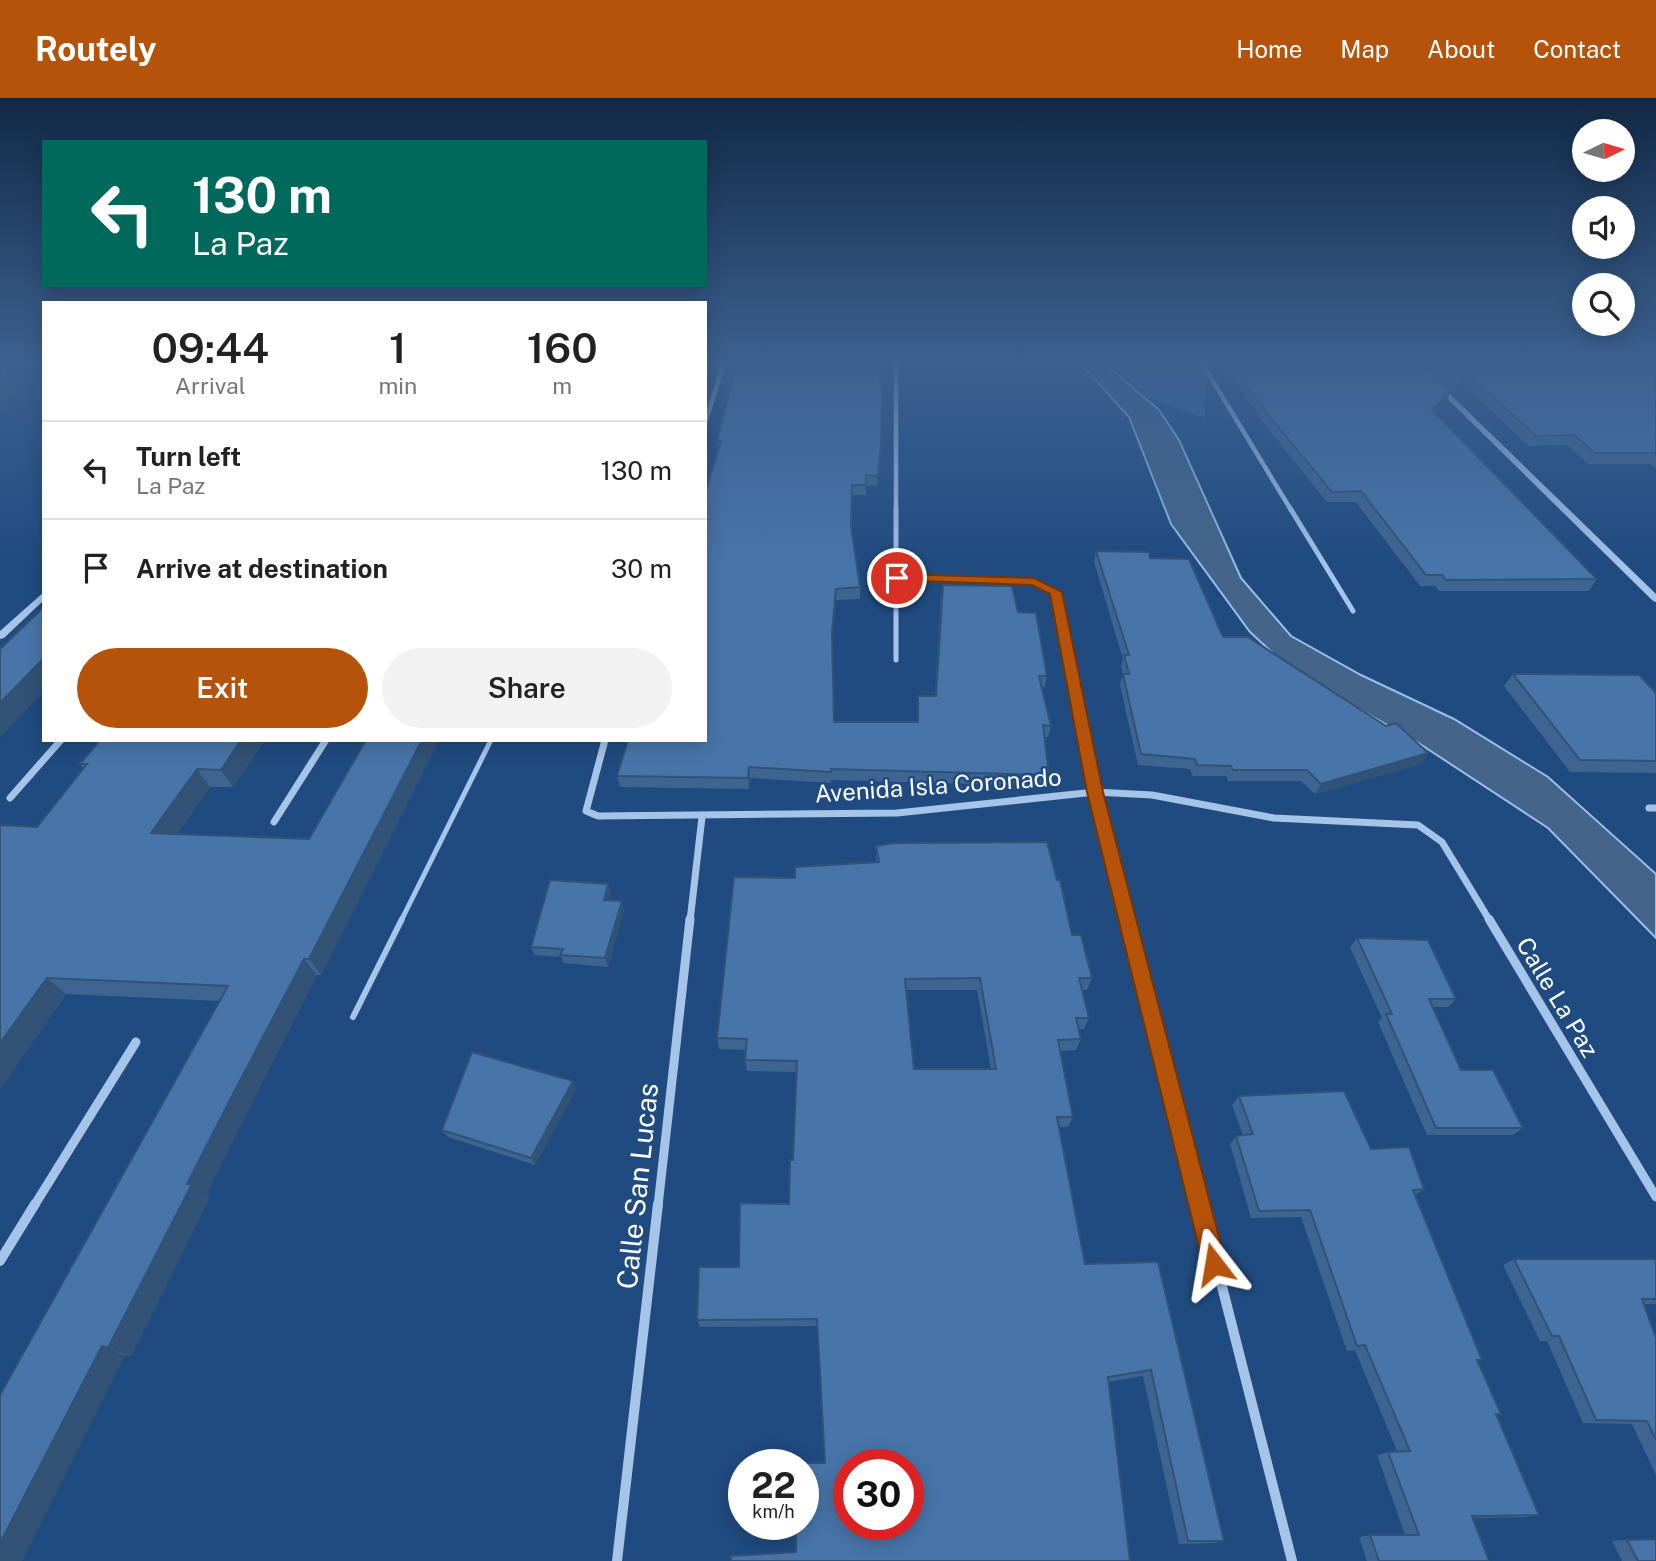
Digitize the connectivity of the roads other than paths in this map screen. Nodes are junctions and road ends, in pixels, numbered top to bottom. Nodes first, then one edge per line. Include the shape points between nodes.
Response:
1 (896, 431) edge
2 (1244, 431) edge
3 (1484, 431) edge
4 (897, 578) junction
5 (42, 597) edge
6 (1656, 598) edge
7 (1353, 611) dead end
8 (0, 636) edge
9 (896, 660) dead end
10 (59, 742) edge
11 (325, 742) edge
12 (490, 742) edge
13 (604, 742) edge
14 (1095, 792) junction
15 (10, 798) dead end
16 (702, 817) junction
17 (274, 822) dead end
18 (1418, 825) joint
19 (353, 1017) dead end
20 (136, 1042) dead end
21 (1656, 1197) edge
22 (0, 1261) edge
23 (617, 1561) edge
24 (1292, 1561) edge

1 - 4 street
2 - 7 street
3 - 6 street
4 - 9 street
4 - 14 street via 1034,582 1056,592
5 - 8 street
10 - 15 street
11 - 17 street
12 - 19 lane
13 - 16 street, Avenida Isla Coronado via 586,811 598,816
14 - 16 street, Avenida Isla Coronado via 897,813
14 - 18 street, Avenida Isla Coronado via 1152,795 1274,818
14 - 24 street
16 - 23 street, Calle San Lucas
18 - 21 street, Calle La Paz via 1442,842 1454,860
20 - 22 street

